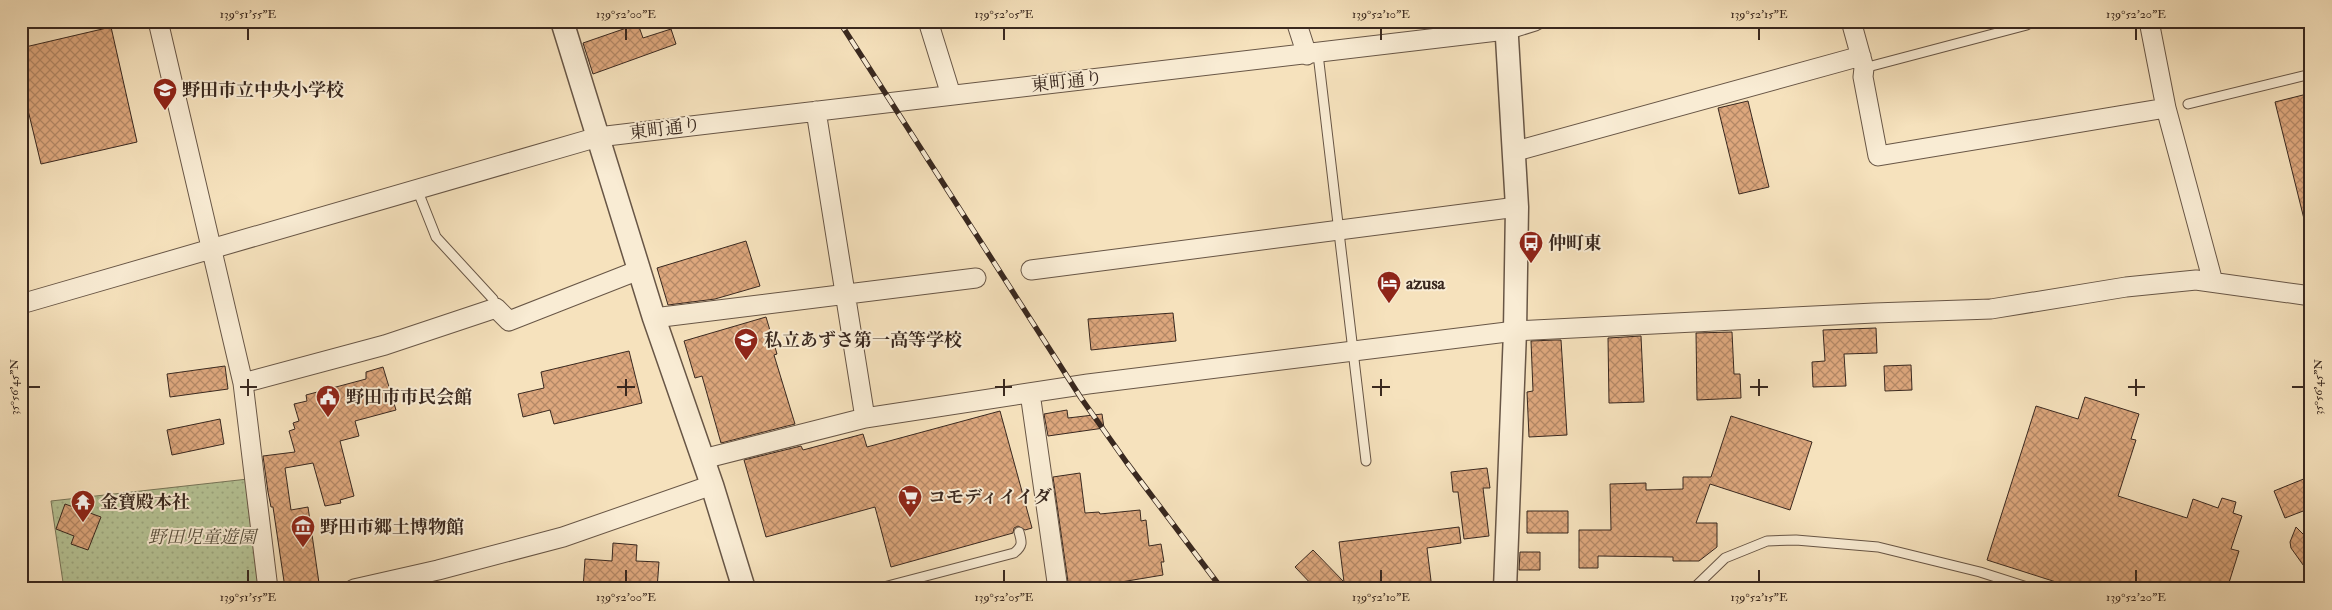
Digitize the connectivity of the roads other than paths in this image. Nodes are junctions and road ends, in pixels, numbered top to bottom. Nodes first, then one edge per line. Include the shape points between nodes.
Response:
1 (158, 21) edge
2 (562, 21) edge
3 (928, 21) edge
4 (1296, 21) edge
5 (1535, 21) edge
6 (1851, 21) edge
7 (2149, 21) edge
8 (2027, 25) dead end
9 (1506, 26) edge
10 (1312, 54) junction
11 (1863, 62) junction
12 (2311, 74) edge
13 (951, 95) junction
14 (2188, 104) dead end
15 (2166, 108) junction
16 (816, 111) junction
17 (598, 137) junction
18 (1514, 152) junction
19 (418, 189) junction
20 (1517, 207) junction
21 (1340, 229) junction
22 (210, 250) junction
23 (639, 270) junction
24 (1031, 270) dead end
25 (976, 278) dead end
26 (2213, 282) junction
27 (846, 294) junction
28 (2311, 296) edge
29 (21, 304) edge
30 (496, 308) junction
31 (654, 318) junction
32 (1515, 331) junction
33 (1353, 351) junction
34 (243, 383) junction
35 (1030, 393) junction
36 (865, 418) junction
37 (703, 459) junction
38 (1366, 461) dead end
39 (712, 484) junction
40 (1019, 532) dead end
41 (268, 589) edge
42 (354, 589) edge
43 (744, 589) edge
44 (876, 589) edge
45 (1058, 589) edge
46 (1505, 589) edge
47 (1693, 589) edge
48 (2034, 589) edge

1 - 22 street
2 - 17 street
3 - 13 street
4 - 10 street
5 - 9 street, 東町通り
6 - 11 street
7 - 15 street
8 - 11 lane
9 - 10 street, 東町通り
9 - 18 street
10 - 13 street, 東町通り
10 - 21 lane
11 - 15 street via 1878,156
11 - 18 street
12 - 14 lane
13 - 16 street, 東町通り
15 - 26 street
16 - 17 street, 東町通り
16 - 27 street
17 - 19 street, 東町通り
17 - 23 street
18 - 20 street
19 - 22 street, 東町通り
19 - 30 lane via 436,237 492,299
20 - 21 street
20 - 32 street
21 - 24 street
21 - 33 lane
22 - 29 street, 東町通り
22 - 34 street
23 - 30 street via 509,321
23 - 31 street
25 - 27 street
26 - 28 street
26 - 32 street via 2196,280 2126,287 1991,309
27 - 31 street
27 - 36 street
30 - 34 street via 385,345
31 - 37 street
32 - 33 street
32 - 46 street
33 - 35 street
33 - 38 lane
34 - 41 street
35 - 36 street
35 - 45 street
36 - 37 street
37 - 39 street
39 - 42 street via 564,537
39 - 43 street
40 - 44 lane via 1022,542 1014,553
47 - 48 lane via 1725,558 1767,541 1796,540 1878,547

